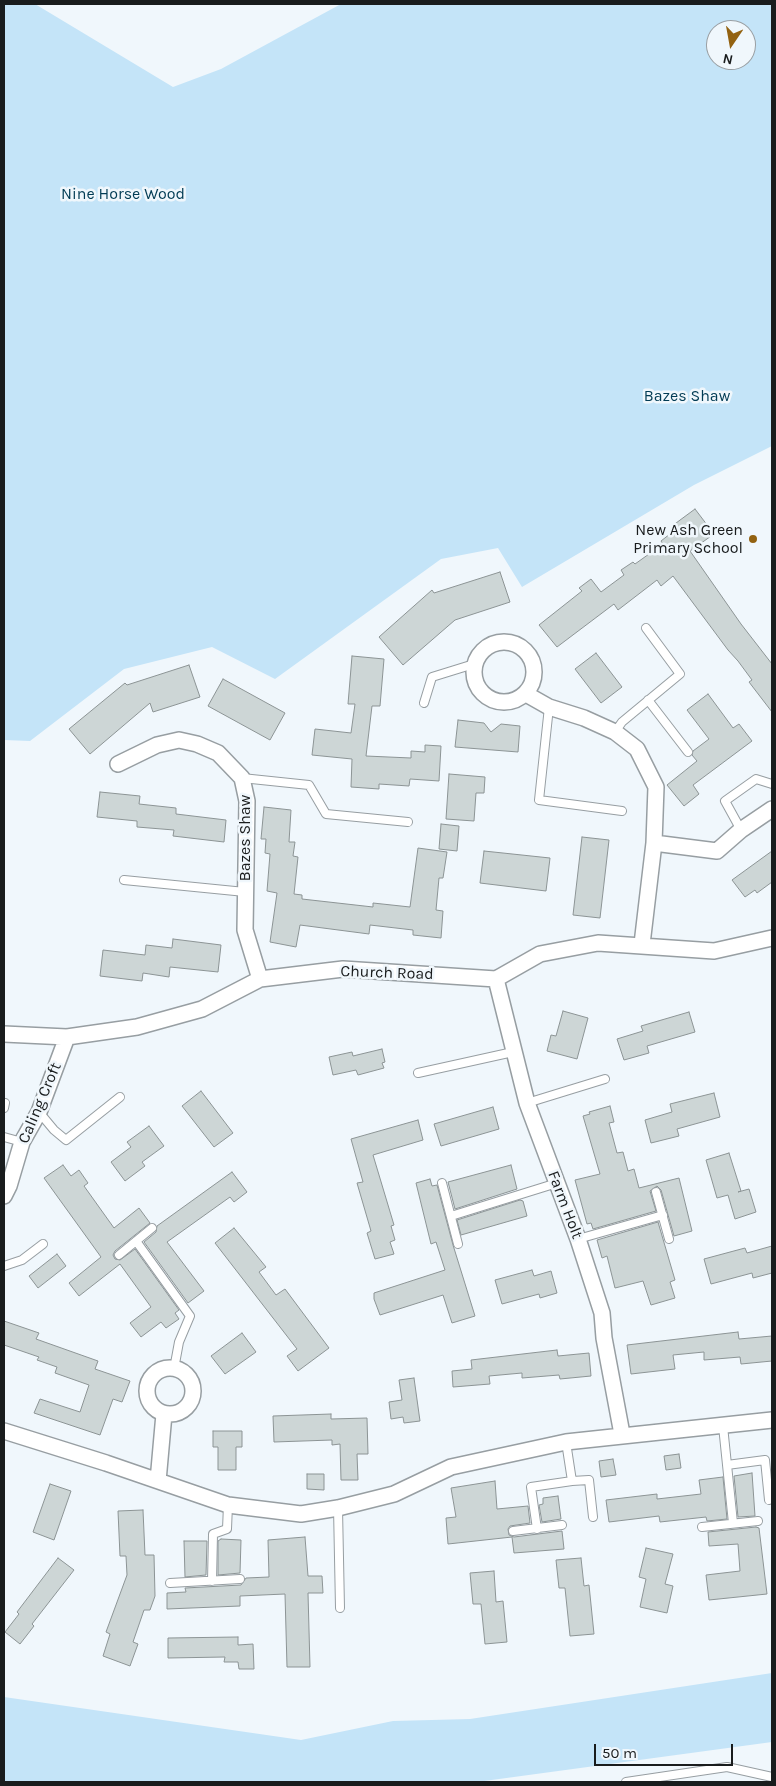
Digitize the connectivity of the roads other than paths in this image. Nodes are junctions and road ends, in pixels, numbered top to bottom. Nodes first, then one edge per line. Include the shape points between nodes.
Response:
1 (646, 628) dead end
2 (474, 664) junction
3 (526, 694) junction
4 (648, 700) junction
5 (424, 703) dead end
6 (549, 707) junction
7 (614, 732) junction
8 (688, 752) dead end
9 (118, 764) dead end
10 (242, 778) junction
11 (772, 784) edge
12 (772, 809) edge
13 (622, 812) dead end
14 (408, 822) dead end
15 (741, 830) junction
16 (654, 843) junction
17 (124, 880) dead end
18 (245, 892) junction
19 (772, 938) edge
20 (642, 944) junction
21 (260, 979) junction
22 (496, 979) junction
23 (4, 1034) edge
24 (67, 1037) junction
25 (513, 1052) junction
26 (418, 1073) dead end
27 (605, 1079) dead end
28 (120, 1097) dead end
29 (527, 1103) junction
30 (39, 1112) junction
31 (4, 1136) edge
32 (22, 1142) junction
33 (442, 1183) dead end
34 (557, 1183) junction
35 (656, 1192) dead end
36 (4, 1196) edge
37 (662, 1215) junction
38 (451, 1216) junction
39 (152, 1228) dead end
40 (578, 1239) junction
41 (669, 1240) dead end
42 (136, 1241) junction
43 (43, 1244) dead end
44 (458, 1244) dead end
45 (119, 1255) dead end
46 (4, 1266) edge
47 (174, 1369) junction
48 (164, 1414) junction
49 (772, 1420) edge
50 (723, 1426) junction
51 (4, 1430) edge
52 (622, 1434) junction
53 (566, 1442) junction
54 (727, 1466) junction
55 (158, 1481) junction
56 (572, 1481) junction
57 (769, 1500) dead end
58 (228, 1505) junction
59 (338, 1508) junction
60 (593, 1517) dead end
61 (758, 1521) dead end
62 (733, 1523) junction
63 (562, 1525) dead end
64 (702, 1526) dead end
65 (537, 1529) junction
66 (513, 1531) dead end
67 (240, 1579) dead end
68 (212, 1581) junction
69 (170, 1582) dead end
70 (340, 1608) dead end
71 (772, 1776) edge
72 (626, 1782) edge

1 - 4 lane via 680,674
2 - 3 street via 474,677 484,696 505,703
2 - 3 street via 479,654 494,643 504,641 523,648 532,661 535,675
2 - 5 lane via 432,677
3 - 6 street
4 - 7 lane
4 - 8 lane
6 - 7 street
6 - 13 lane via 538,800
7 - 16 street via 637,749 656,787
9 - 10 street, Bazes Shaw via 157,745 180,740 218,752
10 - 14 lane via 309,785 326,814
10 - 18 street, Bazes Shaw via 247,801
11 - 15 lane via 756,778 725,801
12 - 15 street
15 - 16 street via 717,850
16 - 20 street
17 - 18 lane
18 - 21 street, Bazes Shaw via 245,930
19 - 20 street via 714,951
20 - 22 street via 598,943 540,954
21 - 22 street, Church Road via 343,969
21 - 24 street, Church Road via 202,1009 137,1027
22 - 25 street, Farm Holt
23 - 24 street, Church Road
24 - 30 street, Caling Croft
25 - 26 lane
25 - 29 street, Farm Holt
27 - 29 lane
28 - 30 lane via 66,1140
29 - 34 street, Farm Holt
30 - 32 street, Caling Croft
31 - 32 lane
32 - 36 street, Caling Croft
33 - 38 lane
34 - 38 lane
34 - 40 street, Farm Holt
35 - 37 lane
37 - 40 lane
37 - 41 lane
38 - 44 lane
39 - 42 lane
40 - 52 street, Farm Holt via 602,1314
42 - 45 lane
42 - 47 lane via 190,1316 179,1342
43 - 46 lane via 22,1260
47 - 48 street via 157,1372 147,1388 151,1405
47 - 48 street via 188,1377 192,1397 184,1409
48 - 55 street
49 - 50 street
50 - 52 street
50 - 54 lane
51 - 55 street
52 - 53 street
53 - 56 lane
53 - 59 street via 451,1467 394,1494
54 - 57 lane via 765,1460
54 - 62 lane
55 - 58 street
56 - 60 lane via 589,1480
56 - 65 lane via 531,1486
58 - 59 street via 301,1514
58 - 68 lane via 227,1529 213,1534
59 - 70 lane
61 - 62 lane
62 - 64 lane
63 - 65 lane
65 - 66 lane
67 - 68 lane
68 - 69 lane
71 - 72 lane via 727,1766

